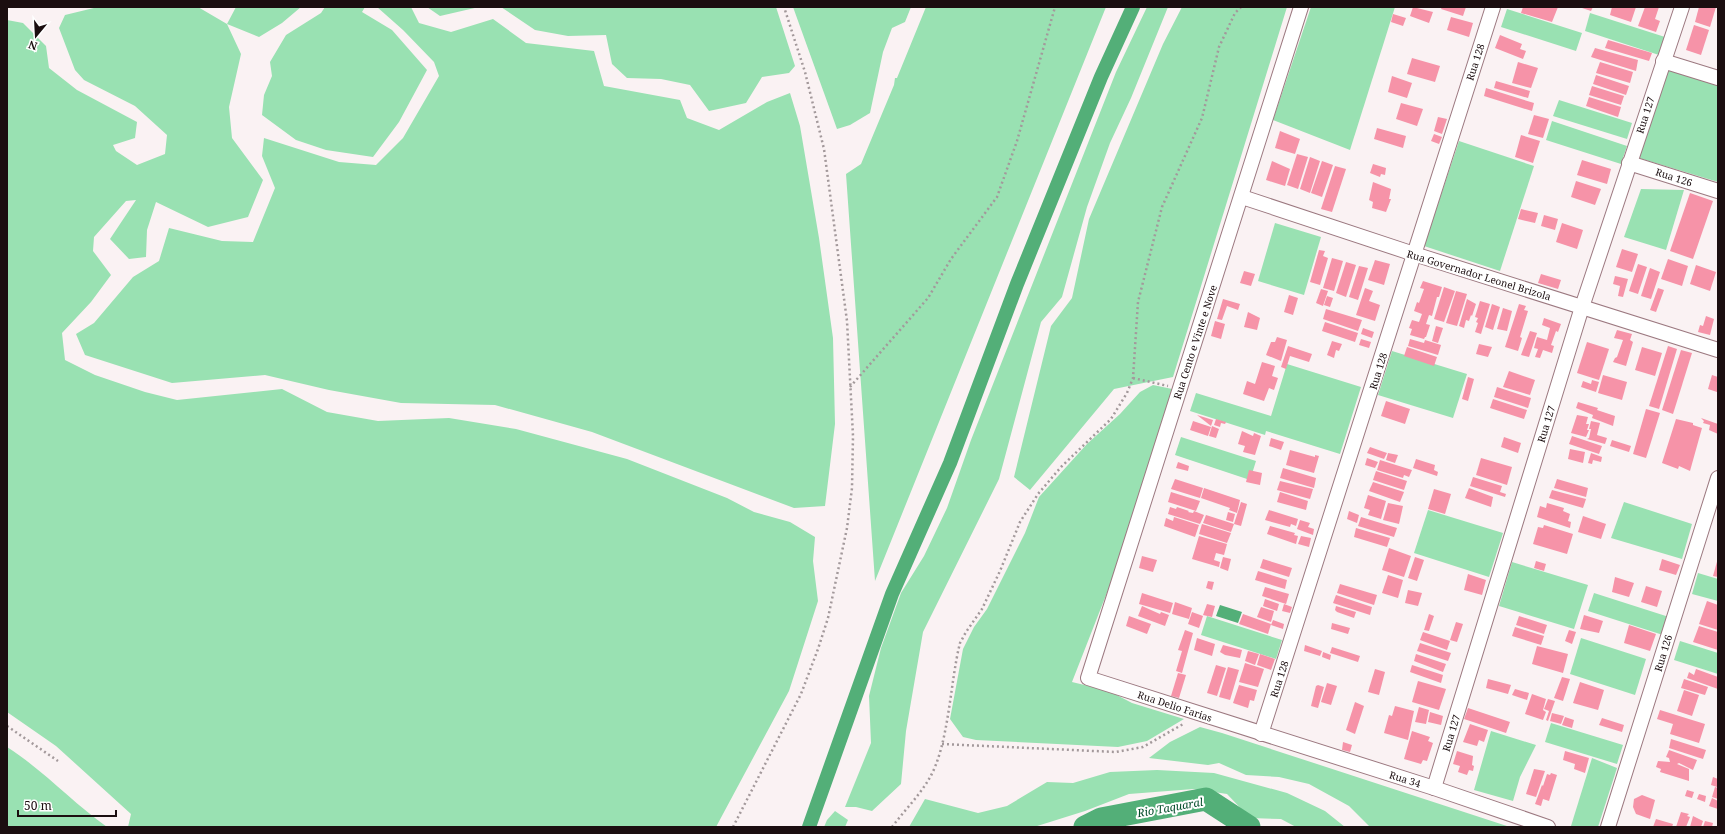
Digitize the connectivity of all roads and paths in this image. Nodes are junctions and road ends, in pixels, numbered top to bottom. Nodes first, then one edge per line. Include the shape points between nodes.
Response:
1 (784, 7) edge
2 (1055, 7) edge
3 (1241, 7) edge
4 (1301, 7) edge
5 (1492, 7) edge
6 (1682, 7) edge
7 (1663, 60) junction
8 (1718, 78) edge
9 (1629, 163) junction
10 (1718, 191) edge
11 (1242, 197) junction
12 (1414, 254) junction
13 (1582, 307) junction
14 (1718, 350) edge
15 (1133, 378) junction
16 (850, 387) junction
17 (1180, 389) junction
18 (1718, 478) edge
19 (1088, 678) joint
20 (1188, 721) dead end
21 (7, 726) edge
22 (1261, 734) junction
23 (942, 744) junction
24 (58, 761) dead end
25 (1434, 788) junction
26 (733, 827) edge
27 (892, 827) edge
28 (1548, 827) edge
29 (1608, 827) edge

1 - 16 path via 805,72 824,149 847,321
2 - 16 path via 1017,141 997,197 951,259 928,298
3 - 15 path via 1235,13 1219,47 1202,118 1162,207 1138,302
4 - 11 street, Rua Cento e Vinte e Nove
5 - 12 street, Rua 128
6 - 7 street, Rua 127
7 - 8 street
7 - 9 street, Rua 127
9 - 10 street, Rua 126
9 - 13 street, Rua 127
11 - 12 street, Rua Governador Leonel Brizola
11 - 17 street, Rua Cento e Vinte e Nove
12 - 13 street, Rua Governador Leonel Brizola
12 - 22 street, Rua 128
13 - 14 street, Rua Governador Leonel Brizola
13 - 25 street, Rua 127
15 - 17 path
15 - 23 path via 1121,406 1111,419 1061,467 1038,494 1020,522 982,609 960,643
16 - 26 path via 853,436 852,488 847,528 828,618 801,694
17 - 19 street, Rua Cento e Vinte e Nove
18 - 29 street, Rua 126
19 - 22 street, Rua Delio Farias
20 - 23 path via 1143,747 1116,752
21 - 24 path
22 - 25 street, Rua 34
23 - 27 path via 929,780
25 - 28 street, Rua 34

